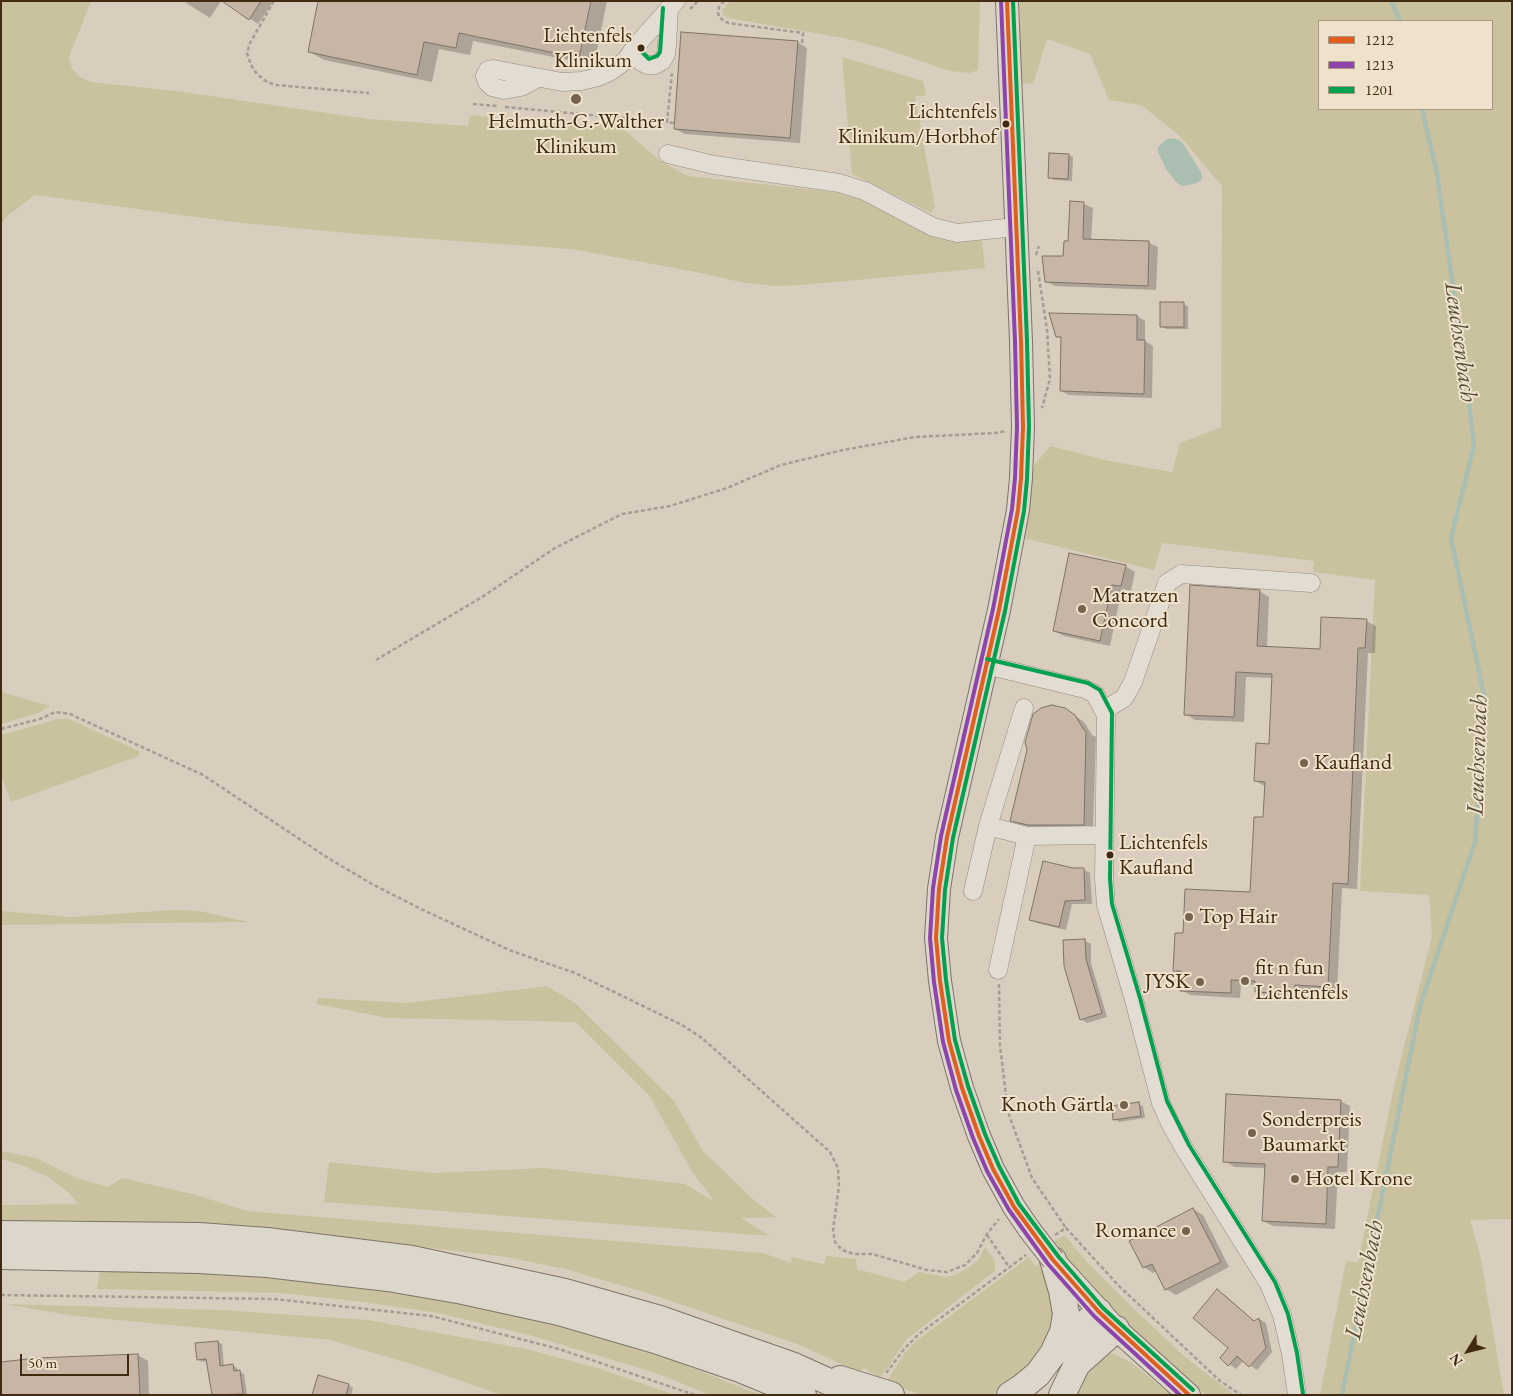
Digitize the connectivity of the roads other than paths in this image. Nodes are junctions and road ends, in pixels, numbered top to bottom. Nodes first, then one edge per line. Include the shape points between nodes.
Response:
1 (1007, 1) edge
2 (672, 5) edge
3 (635, 47) junction
4 (493, 69) dead end
5 (668, 154) dead end
6 (1016, 227) junction
7 (1311, 583) dead end
8 (986, 665) junction
9 (1024, 708) dead end
10 (1104, 710) junction
11 (988, 826) junction
12 (1105, 835) junction
13 (1027, 836) junction
14 (973, 890) dead end
15 (998, 970) road end
16 (1, 1234) edge
17 (1045, 1250) junction
18 (1, 1256) edge
19 (1108, 1321) junction
20 (1052, 1355) junction
21 (794, 1366) junction
22 (889, 1385) edge
23 (803, 1395) edge
24 (858, 1395) edge
25 (1010, 1395) edge
26 (1062, 1395) edge
27 (1189, 1395) edge
28 (1297, 1395) edge

1 - 6 main road
2 - 3 street
2 - 3 street via 666,54 662,61 647,65 634,53
3 - 4 street via 626,60 611,71 581,81 562,82
5 - 6 street via 714,165 839,183 865,191 933,227 957,233
6 - 8 main road via 1022,358 1021,478 1010,553
7 - 10 street via 1182,574 1167,583 1133,682 1124,698
8 - 10 street via 1085,689 1095,694
8 - 17 main road, bridge via 947,837 936,938 949,1041 978,1136 1014,1207
9 - 11 street
10 - 12 street
11 - 13 street
11 - 14 street
12 - 13 street
12 - 28 street via 1106,905 1160,1103 1184,1148 1269,1284 1282,1315
13 - 15 street
16 - 21 highway via 199,1236 412,1259 565,1292 651,1316
17 - 19 main road
17 - 20 highway via 1062,1291 1066,1314 1063,1332
18 - 23 highway via 198,1260 267,1264 388,1278 559,1312 655,1340
19 - 20 highway via 1077,1330
19 - 26 highway via 1077,1364
19 - 27 main road
20 - 25 highway via 1038,1374
21 - 22 highway via 876,1389
21 - 24 highway

